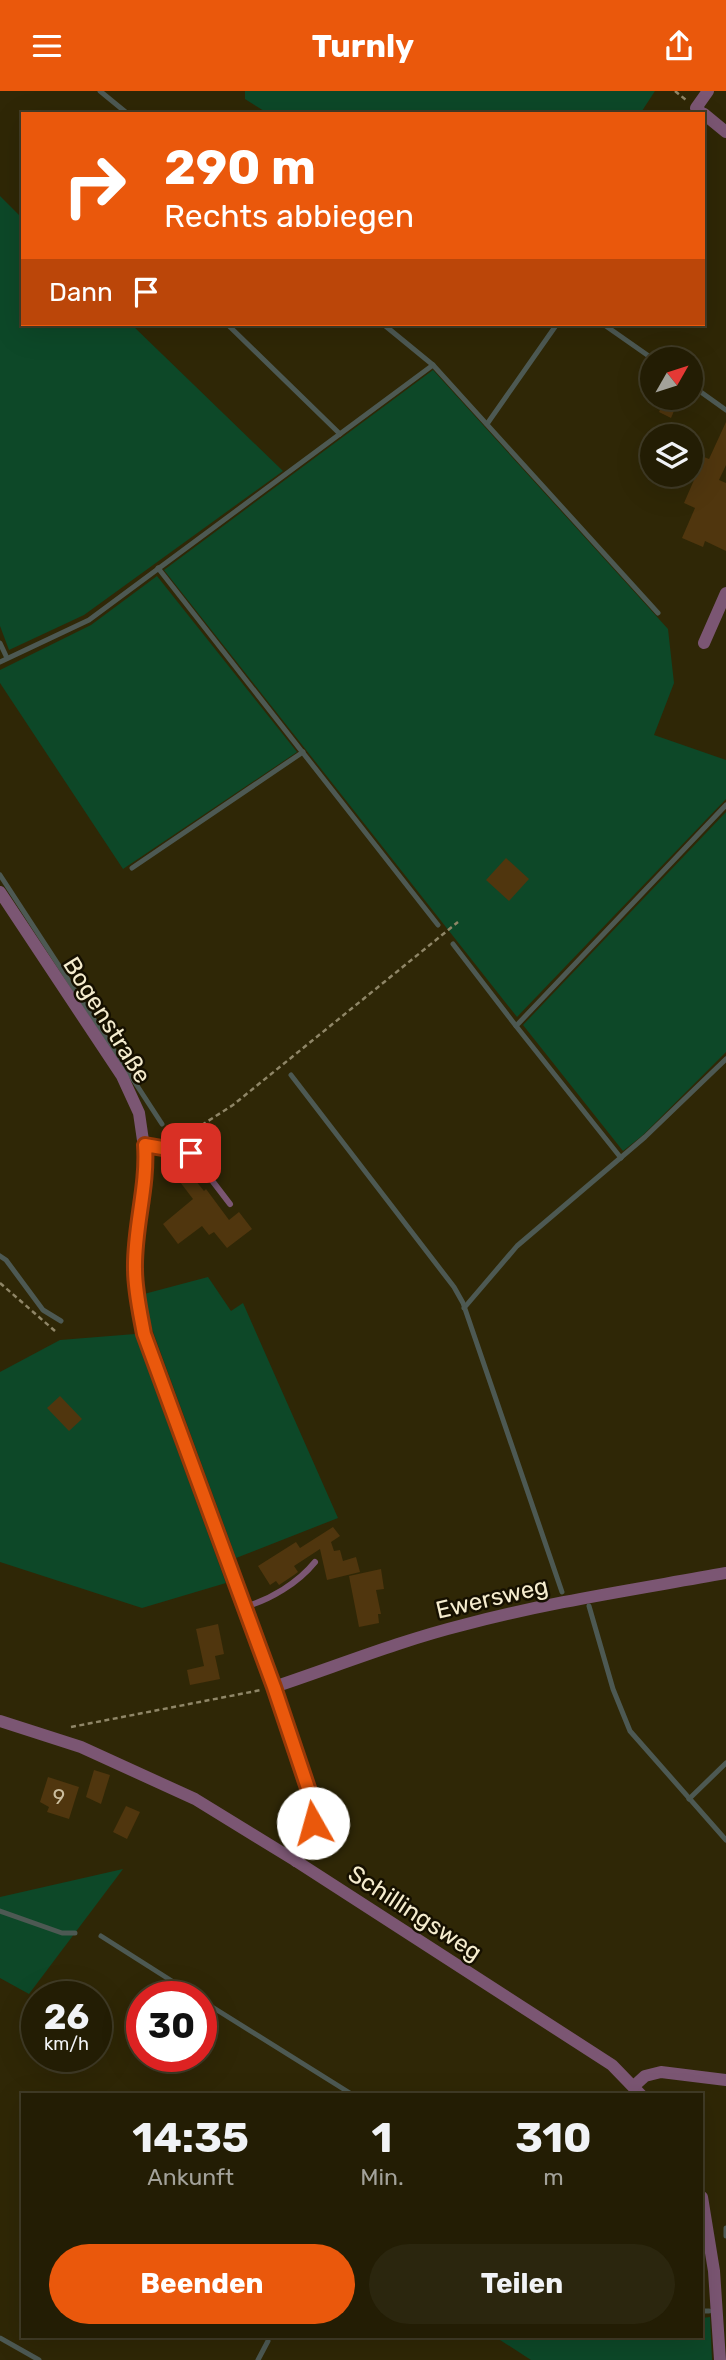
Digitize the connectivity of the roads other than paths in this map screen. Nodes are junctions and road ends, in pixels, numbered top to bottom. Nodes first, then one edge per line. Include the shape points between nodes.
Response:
1 (708, 91) edge
2 (701, 112) edge
3 (705, 116) edge
4 (726, 132) edge
5 (726, 593) edge
6 (704, 643) dead end
7 (0, 892) edge
8 (145, 1145) junction
9 (230, 1204) dead end
10 (315, 1562) dead end
11 (726, 1573) edge
12 (243, 1607) junction
13 (274, 1687) junction
14 (0, 1721) edge
15 (296, 1861) junction
16 (726, 2080) edge
17 (637, 2091) edge
18 (703, 2203) edge
19 (720, 2360) edge

1 - 2 street via 696,108
3 - 4 street
5 - 6 street
7 - 8 street, Bogenstraße via 122,1076 139,1113
8 - 9 lane via 191,1153
8 - 12 street, Bogenstraße via 135,1267 144,1334
10 - 12 lane via 305,1574 262,1602
11 - 13 street, Ewersweg via 465,1624
12 - 13 street, Bogenstraße
13 - 15 street, Bogenstraße via 315,1809 310,1838
14 - 15 street, Schillingsweg via 81,1747 195,1799
15 - 17 street, Schillingsweg via 612,2066
16 - 17 street via 661,2072 645,2076
18 - 19 street via 714,2271

